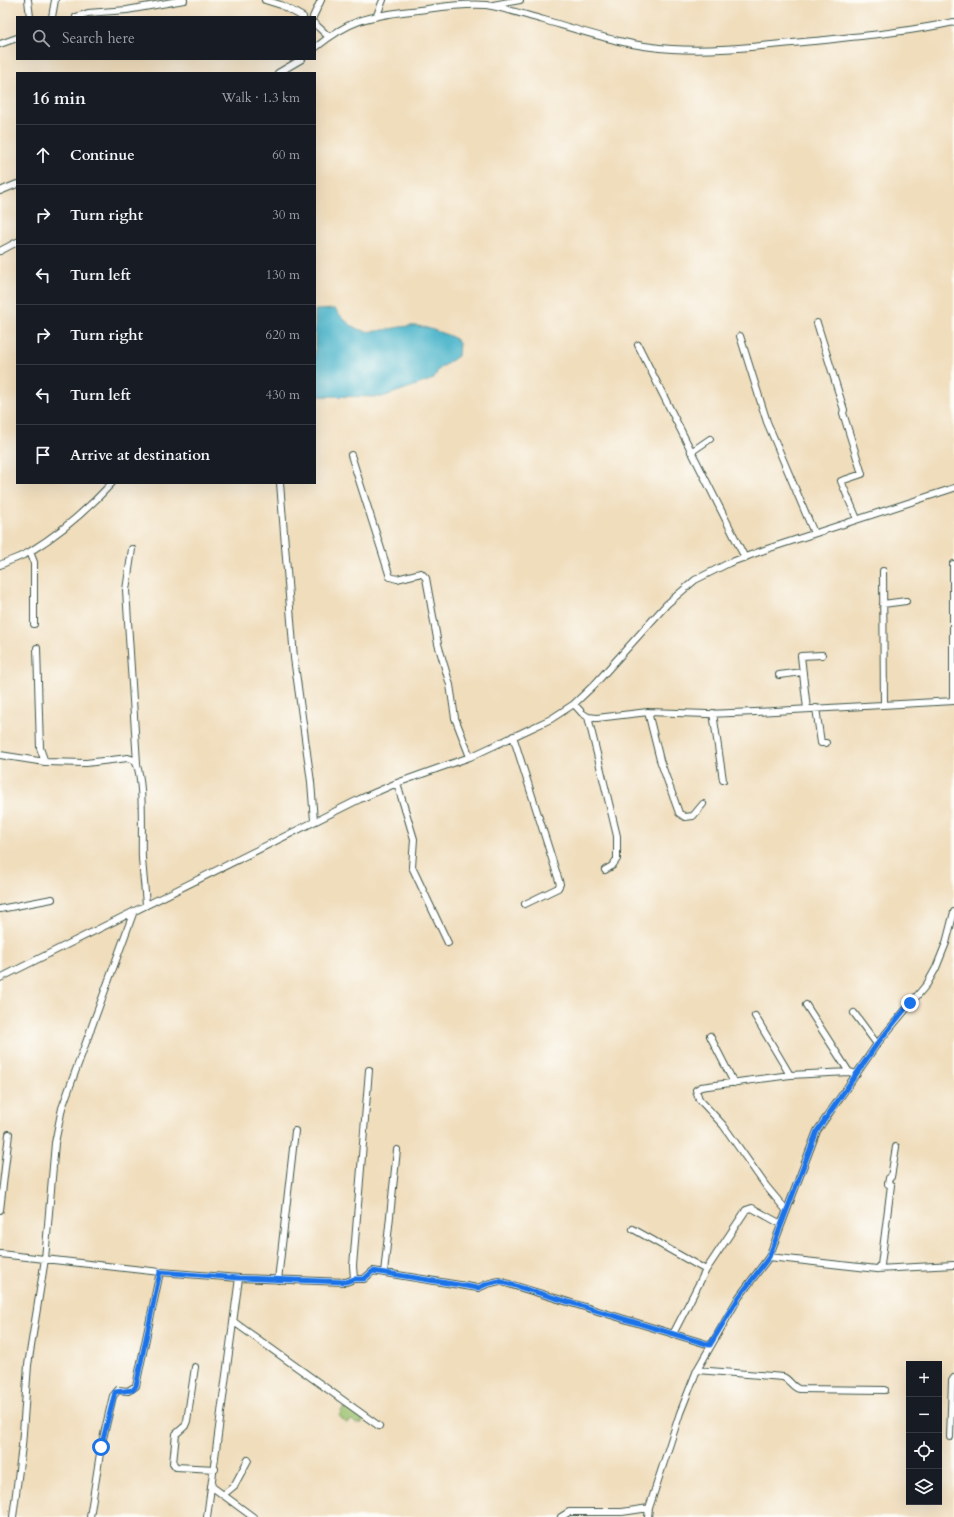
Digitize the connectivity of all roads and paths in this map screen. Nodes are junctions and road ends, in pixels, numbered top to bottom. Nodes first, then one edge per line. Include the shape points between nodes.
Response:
1 (28, 0) edge
2 (55, 0) edge
3 (184, 0) edge
4 (264, 0) edge
5 (321, 0) edge
6 (382, 0) edge
7 (520, 0) edge
8 (165, 1) edge
9 (487, 6) junction
10 (377, 15) junction
11 (30, 16) edge
12 (52, 16) edge
13 (79, 16) edge
14 (301, 16) edge
15 (314, 16) edge
16 (954, 22) edge
17 (316, 25) edge
18 (329, 37) junction
19 (16, 38) edge
20 (0, 44) edge
21 (316, 47) edge
22 (300, 60) edge
23 (280, 72) edge
24 (16, 184) edge
25 (0, 191) edge
26 (16, 243) edge
27 (0, 251) edge
28 (817, 323) dead end
29 (740, 336) dead end
30 (638, 345) dead end
31 (710, 439) dead end
32 (691, 452) junction
33 (351, 455) dead end
34 (111, 484) edge
35 (280, 484) edge
36 (954, 488) edge
37 (857, 519) junction
38 (814, 533) junction
39 (132, 549) dead end
40 (30, 552) junction
41 (745, 558) junction
42 (953, 564) dead end
43 (0, 565) edge
44 (883, 571) dead end
45 (906, 601) dead end
46 (883, 604) junction
47 (34, 624) dead end
48 (38, 648) dead end
49 (822, 655) dead end
50 (803, 672) junction
51 (779, 675) dead end
52 (953, 701) edge
53 (574, 704) junction
54 (884, 705) junction
55 (816, 708) junction
56 (807, 709) junction
57 (648, 712) junction
58 (713, 714) junction
59 (588, 717) junction
60 (513, 736) junction
61 (826, 743) dead end
62 (0, 755) edge
63 (470, 757) junction
64 (45, 762) junction
65 (136, 763) junction
66 (723, 780) dead end
67 (397, 783) junction
68 (703, 804) dead end
69 (314, 821) junction
70 (605, 870) dead end
71 (52, 899) dead end
72 (525, 904) dead end
73 (146, 905) junction
74 (0, 909) edge
75 (134, 911) junction
76 (954, 912) edge
77 (951, 936) edge
78 (448, 943) dead end
79 (0, 978) edge
80 (806, 1005) dead end
81 (854, 1013) dead end
82 (754, 1016) dead end
83 (710, 1036) dead end
84 (877, 1044) junction
85 (369, 1070) dead end
86 (849, 1072) junction
87 (857, 1074) junction
88 (790, 1075) junction
89 (734, 1083) junction
90 (295, 1131) dead end
91 (9, 1134) dead end
92 (896, 1148) dead end
93 (397, 1150) dead end
94 (0, 1210) edge
95 (786, 1210) junction
96 (781, 1224) junction
97 (633, 1229) dead end
98 (0, 1254) edge
99 (769, 1257) junction
100 (44, 1259) junction
101 (954, 1265) edge
102 (878, 1269) junction
103 (706, 1270) junction
104 (160, 1272) junction
105 (384, 1273) junction
106 (239, 1278) junction
107 (354, 1279) junction
108 (278, 1280) junction
109 (234, 1322) junction
110 (673, 1334) junction
111 (710, 1345) junction
112 (195, 1367) dead end
113 (696, 1370) junction
114 (954, 1378) edge
115 (885, 1390) dead end
116 (378, 1426) dead end
117 (950, 1437) dead end
118 (248, 1460) dead end
119 (215, 1469) junction
120 (211, 1486) junction
121 (223, 1494) junction
122 (649, 1508) junction
123 (13, 1517) edge
124 (90, 1517) edge
125 (207, 1517) edge
126 (253, 1517) edge
127 (561, 1517) edge
128 (648, 1517) edge

1 - 11 street
2 - 12 street
3 - 8 street
4 - 14 street via 281,5
5 - 15 street
6 - 10 street
7 - 9 street
8 - 13 street via 127,10
9 - 10 street via 456,6
9 - 16 street via 597,35 670,49 696,50 756,47 875,35
10 - 18 street via 343,27
17 - 18 street
18 - 21 street
19 - 20 street
22 - 23 street
24 - 25 street
26 - 27 street
28 - 37 street via 862,474 841,481
29 - 38 street via 767,422
30 - 32 street
31 - 32 street
32 - 41 street
33 - 63 street via 390,577 396,579 421,573 426,578 455,718
34 - 40 street via 79,514
35 - 69 street via 294,658
36 - 37 street
37 - 38 street
38 - 41 street
39 - 65 street via 126,590
40 - 43 street
40 - 47 street via 34,562
41 - 53 street via 695,580 683,590 667,604 596,684
42 - 52 street
44 - 46 street
45 - 46 street
46 - 54 street
48 - 64 street via 40,748
49 - 50 street via 801,656
50 - 51 street
50 - 56 street
52 - 54 street
53 - 59 street
53 - 60 street via 551,719
54 - 55 street
55 - 56 street
55 - 61 street via 821,743
56 - 58 street
57 - 58 street
57 - 59 street
57 - 68 street via 660,760 680,813 685,817 693,816
58 - 66 street
59 - 70 street via 617,836 617,859
60 - 63 street
60 - 72 street via 560,884 558,888
62 - 64 street
63 - 67 street
64 - 65 street via 86,764 128,758
65 - 73 street via 142,803 142,859
67 - 69 street
67 - 78 street via 414,839 412,867
69 - 73 street
71 - 74 street
73 - 75 street
75 - 79 street
75 - 100 street via 62,1108 54,1149
76 - 77 street
77 - 84 street via 927,984
80 - 86 street
81 - 84 street
82 - 88 street
83 - 89 street
84 - 87 street
85 - 107 street via 352,1266
86 - 87 street
86 - 88 street
87 - 95 street via 817,1131
88 - 89 street
89 - 95 street via 702,1087 696,1092 699,1100 723,1125
90 - 108 street
91 - 94 street
92 - 102 street via 888,1184 891,1185 881,1265
93 - 105 street
95 - 96 street
96 - 99 street
96 - 103 street via 757,1210 748,1208
97 - 103 street
98 - 100 street
99 - 102 street
99 - 111 street via 739,1297
100 - 104 street
100 - 123 street via 40,1299 28,1364 22,1446
101 - 102 street
103 - 110 street
104 - 106 street
104 - 124 street via 136,1386 128,1390 118,1390 113,1396 101,1447
105 - 107 street via 373,1271 364,1279
105 - 110 street via 478,1288 499,1281
106 - 108 street
106 - 109 street
107 - 108 street via 346,1282
109 - 116 street
109 - 119 street
110 - 111 street
111 - 113 street
112 - 119 street via 188,1421 176,1434 173,1463 176,1467
113 - 115 street via 783,1377 799,1389
113 - 122 street
114 - 117 street
118 - 121 street via 234,1486
119 - 120 street
120 - 121 street
120 - 125 street
121 - 126 street
122 - 127 street via 622,1512 569,1512
122 - 128 street

